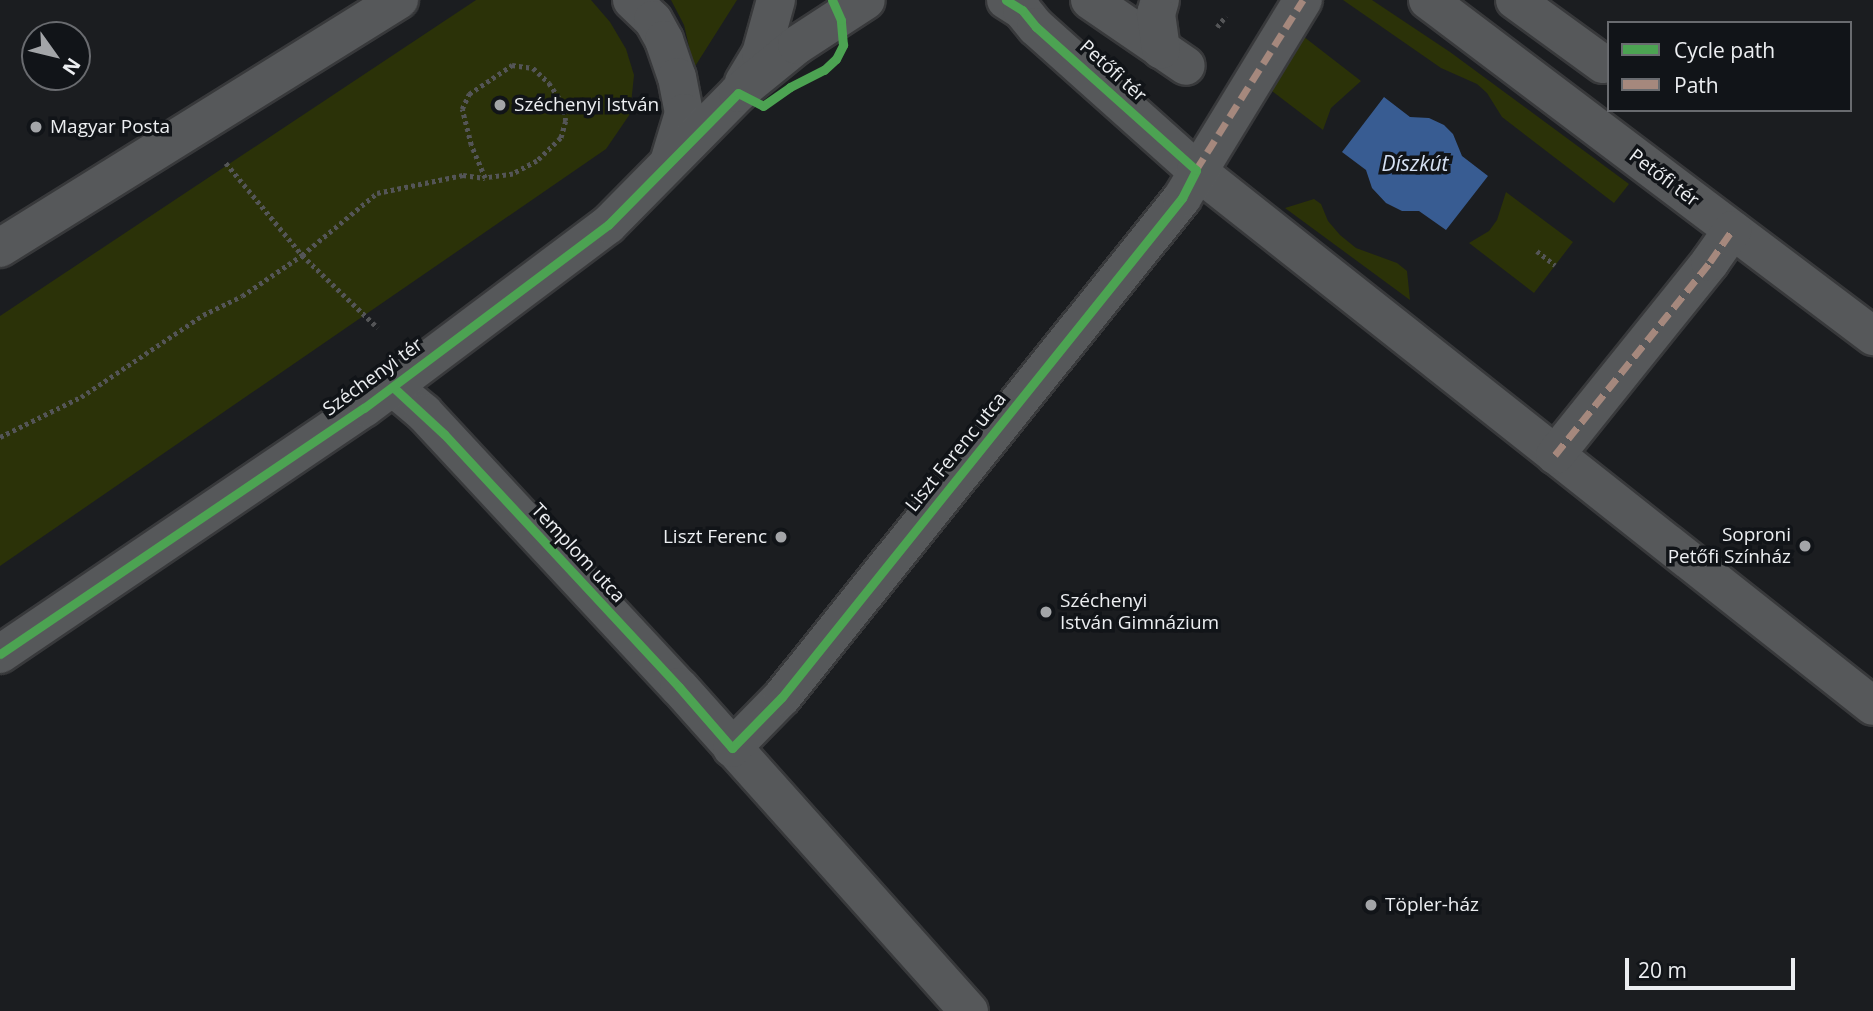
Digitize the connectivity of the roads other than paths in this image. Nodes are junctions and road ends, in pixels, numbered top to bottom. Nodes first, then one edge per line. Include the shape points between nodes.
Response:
1 (399, 0) edge
2 (632, 0) edge
3 (776, 0) edge
4 (866, 0) edge
5 (1006, 0) edge
6 (1090, 0) edge
7 (1160, 0) edge
8 (1303, 0) edge
9 (1428, 0) edge
10 (1516, 0) edge
11 (1603, 64) dead end
12 (738, 93) junction
13 (668, 164) junction
14 (1196, 170) junction
15 (1732, 230) junction
16 (0, 248) edge
17 (1873, 336) edge
18 (393, 387) junction
19 (1555, 455) junction
20 (0, 654) edge
21 (1873, 706) edge
22 (732, 748) junction
23 (969, 1011) edge

1 - 16 street
2 - 13 street via 653,20 664,40 682,101 684,113
3 - 12 street via 761,54
4 - 12 street via 797,45
5 - 14 street, Petőfi tér
6 - 7 street via 1174,58 1156,14
8 - 14 street
9 - 15 street, Petőfi tér
10 - 11 street
12 - 13 street, Széchenyi tér
13 - 18 street, Széchenyi tér via 608,225
14 - 19 street, Petőfi tér
14 - 22 street, Liszt Ferenc utca via 1182,198 782,697
15 - 17 street, Petőfi tér
15 - 19 street
18 - 20 street, Széchenyi tér
18 - 22 street, Templom utca via 444,434
19 - 21 street, Petőfi tér
22 - 23 street, Templom utca

